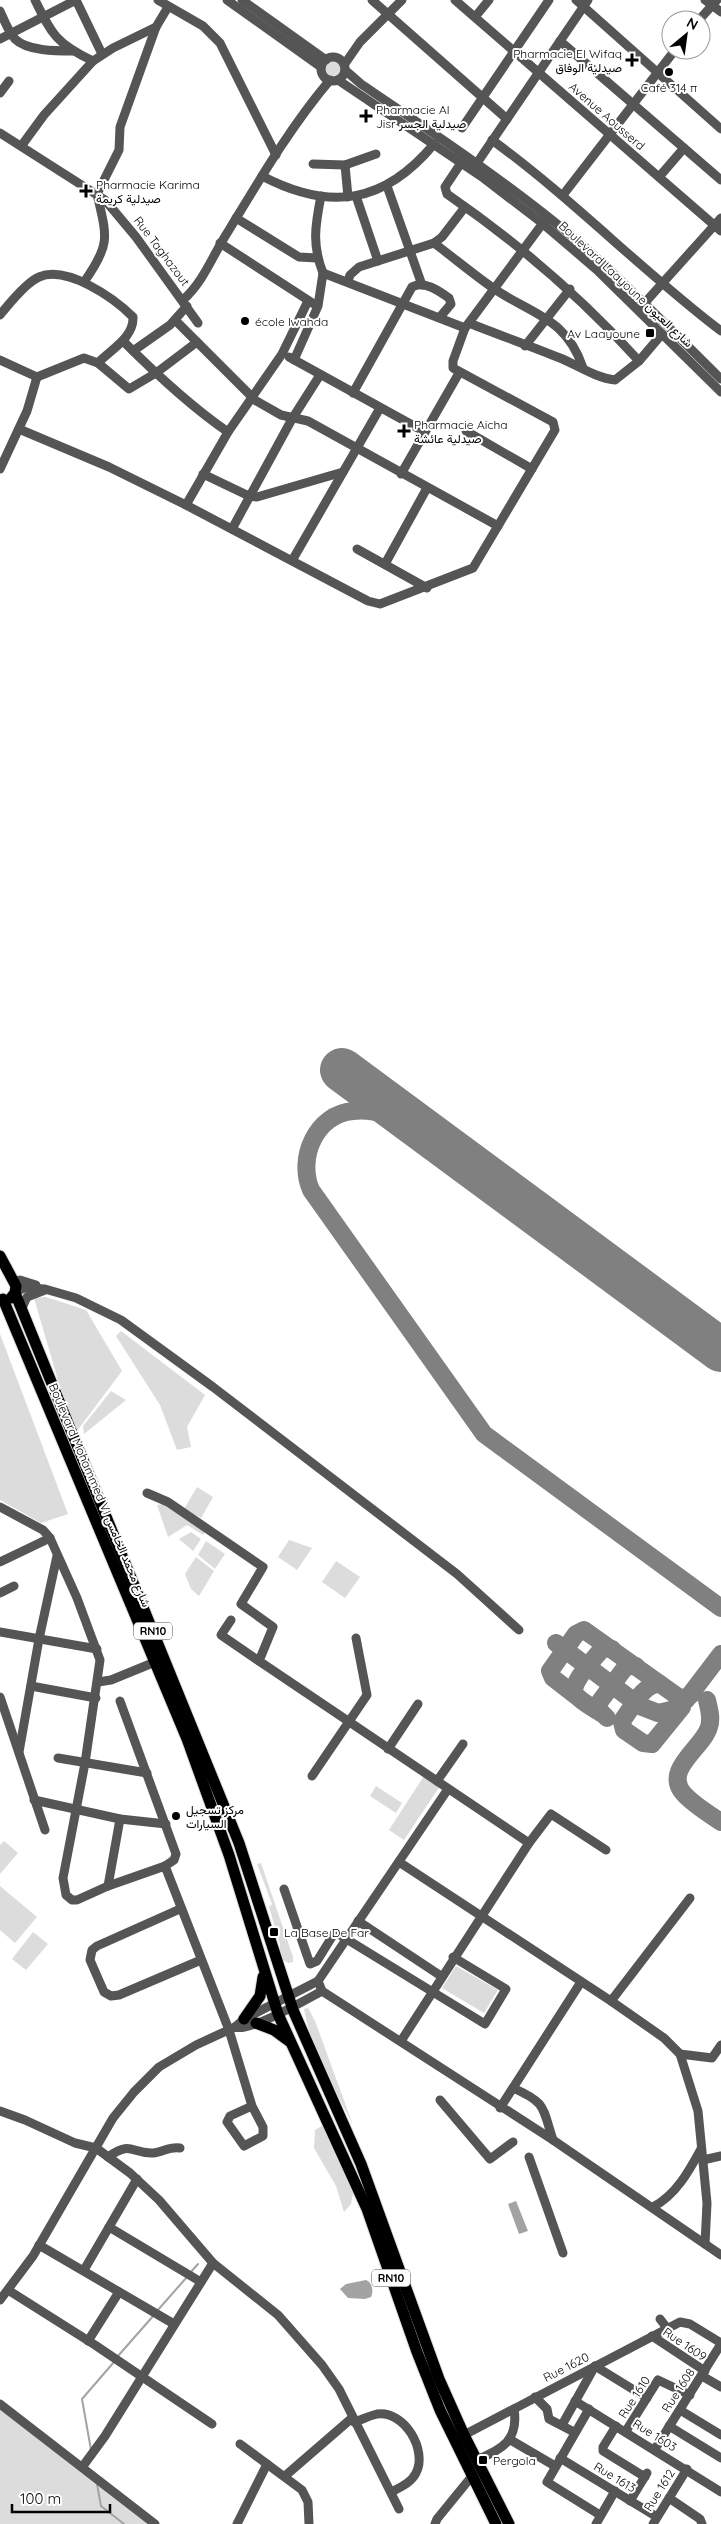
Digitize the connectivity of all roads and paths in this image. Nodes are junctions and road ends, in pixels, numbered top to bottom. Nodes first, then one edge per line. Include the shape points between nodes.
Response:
1 (35, 0) edge
2 (76, 0) edge
3 (158, 0) edge
4 (227, 0) edge
5 (242, 0) edge
6 (372, 0) edge
7 (402, 0) edge
8 (455, 0) edge
9 (489, 0) edge
10 (549, 0) edge
11 (576, 0) edge
12 (711, 2) edge
13 (586, 3) edge
14 (168, 7) junction
15 (0, 10) edge
16 (721, 12) edge
17 (388, 15) junction
18 (475, 16) junction
19 (43, 17) junction
20 (156, 27) junction
21 (11, 33) junction
22 (0, 39) edge
23 (560, 41) junction
24 (512, 51) junction
25 (73, 52) junction
26 (102, 54) junction
27 (666, 60) edge
28 (93, 61) junction
29 (342, 64) junction
30 (656, 72) junction
31 (328, 73) junction
32 (538, 74) junction
33 (10, 81) dead end
34 (0, 93) edge
35 (482, 97) junction
36 (632, 104) junction
37 (507, 118) junction
38 (462, 128) dead end
39 (721, 129) edge
40 (0, 133) edge
41 (609, 134) junction
42 (492, 140) junction
43 (434, 144) junction
44 (22, 146) junction
45 (684, 148) junction
46 (376, 154) dead end
47 (276, 155) junction
48 (477, 162) junction
49 (461, 163) junction
50 (313, 164) dead end
51 (345, 165) junction
52 (262, 176) junction
53 (658, 177) junction
54 (721, 180) edge
55 (387, 186) junction
56 (97, 194) junction
57 (563, 195) junction
58 (321, 196) junction
59 (352, 196) junction
60 (465, 207) junction
61 (236, 218) junction
62 (721, 218) edge
63 (545, 220) junction
64 (718, 228) edge
65 (220, 243) junction
66 (434, 243) junction
67 (522, 249) junction
68 (410, 251) junction
69 (317, 258) junction
70 (378, 261) junction
71 (323, 273) junction
72 (84, 282) junction
73 (348, 282) junction
74 (422, 284) junction
75 (662, 285) junction
76 (493, 288) junction
77 (570, 289) junction
78 (308, 301) junction
79 (185, 303) junction
80 (402, 303) junction
81 (318, 306) junction
82 (641, 307) junction
83 (0, 315) edge
84 (440, 317) junction
85 (546, 317) junction
86 (175, 320) junction
87 (198, 323) dead end
88 (467, 325) junction
89 (721, 331) edge
90 (662, 334) junction
91 (123, 341) junction
92 (197, 342) junction
93 (525, 346) junction
94 (133, 351) junction
95 (282, 354) junction
96 (0, 360) edge
97 (294, 360) junction
98 (639, 361) junction
99 (98, 363) junction
100 (583, 368) junction
101 (459, 372) junction
102 (156, 373) junction
103 (320, 375) junction
104 (37, 377) junction
105 (721, 379) edge
106 (721, 392) edge
107 (353, 393) junction
108 (251, 398) junction
109 (380, 408) junction
110 (292, 419) junction
111 (19, 429) junction
112 (466, 431) dead end
113 (228, 432) junction
114 (425, 432) junction
115 (355, 449) junction
116 (0, 469) edge
117 (532, 469) junction
118 (343, 472) junction
119 (203, 474) junction
120 (401, 474) junction
121 (427, 488) junction
122 (250, 496) junction
123 (186, 505) junction
124 (498, 526) junction
125 (232, 529) junction
126 (357, 549) dead end
127 (293, 559) junction
128 (385, 564) junction
129 (427, 588) junction
130 (0, 1256) edge
131 (11, 1286) edge
132 (45, 1290) junction
133 (2, 1298) edge
134 (22, 1308) junction
135 (147, 1493) dead end
136 (0, 1507) edge
137 (50, 1538) junction
138 (57, 1556) junction
139 (0, 1562) edge
140 (14, 1586) dead end
141 (0, 1594) edge
142 (230, 1620) dead end
143 (519, 1630) dead end
144 (0, 1632) edge
145 (356, 1638) dead end
146 (39, 1639) junction
147 (96, 1649) junction
148 (259, 1661) junction
149 (155, 1662) junction
150 (98, 1682) junction
151 (31, 1686) junction
152 (0, 1697) edge
153 (96, 1698) junction
154 (120, 1701) dead end
155 (418, 1704) dead end
156 (349, 1723) junction
157 (463, 1744) dead end
158 (388, 1749) junction
159 (19, 1752) junction
160 (58, 1758) dead end
161 (84, 1763) junction
162 (147, 1773) junction
163 (312, 1776) dead end
164 (437, 1781) junction
165 (448, 1789) junction
166 (34, 1800) junction
167 (76, 1810) junction
168 (120, 1818) junction
169 (166, 1824) junction
170 (44, 1830) dead end
171 (529, 1843) junction
172 (606, 1850) dead end
173 (399, 1862) junction
174 (165, 1866) junction
175 (108, 1886) junction
176 (284, 1889) dead end
177 (690, 1898) dead end
178 (180, 1909) junction
179 (481, 1915) junction
180 (358, 1921) junction
181 (347, 1937) junction
182 (453, 1957) junction
183 (201, 1960) junction
184 (263, 1970) junction
185 (441, 1976) junction
186 (318, 1981) junction
187 (581, 1982) junction
188 (322, 1991) junction
189 (432, 1992) junction
190 (611, 2001) junction
191 (291, 2002) junction
192 (276, 2009) junction
193 (244, 2018) junction
194 (256, 2024) junction
195 (232, 2029) junction
196 (400, 2041) junction
197 (290, 2042) junction
198 (721, 2045) edge
199 (680, 2054) junction
200 (514, 2088) junction
201 (440, 2100) dead end
202 (252, 2106) junction
203 (500, 2108) junction
204 (0, 2112) edge
205 (553, 2140) junction
206 (513, 2142) dead end
207 (96, 2148) junction
208 (180, 2148) dead end
209 (702, 2148) junction
210 (721, 2156) edge
211 (108, 2157) junction
212 (529, 2157) dead end
213 (703, 2160) junction
214 (137, 2179) junction
215 (653, 2207) junction
216 (109, 2227) junction
217 (705, 2244) junction
218 (39, 2245) junction
219 (562, 2253) dead end
220 (721, 2256) edge
221 (213, 2262) junction
222 (84, 2270) junction
223 (201, 2282) junction
224 (8, 2290) junction
225 (119, 2292) junction
226 (0, 2300) edge
227 (660, 2319) dead end
228 (174, 2324) junction
229 (667, 2328) junction
230 (652, 2336) junction
231 (88, 2341) junction
232 (721, 2343) edge
233 (595, 2366) junction
234 (703, 2374) junction
235 (141, 2376) junction
236 (721, 2387) edge
237 (690, 2395) junction
238 (535, 2397) junction
239 (647, 2398) junction
240 (575, 2401) junction
241 (0, 2404) edge
242 (445, 2408) junction
243 (514, 2408) junction
244 (589, 2409) junction
245 (680, 2410) junction
246 (353, 2420) junction
247 (212, 2424) dead end
248 (562, 2425) junction
249 (616, 2426) junction
250 (669, 2426) junction
251 (626, 2431) junction
252 (574, 2432) junction
253 (721, 2434) edge
254 (464, 2435) junction
255 (509, 2439) junction
256 (240, 2444) dead end
257 (655, 2450) junction
258 (721, 2458) edge
259 (476, 2460) junction
260 (557, 2462) junction
261 (266, 2464) junction
262 (83, 2466) junction
263 (687, 2469) junction
264 (285, 2476) junction
265 (472, 2476) junction
266 (615, 2491) junction
267 (391, 2492) junction
268 (721, 2492) edge
269 (669, 2498) junction
270 (630, 2501) junction
271 (399, 2508) dead end
272 (598, 2520) edge
273 (655, 2520) edge
274 (155, 2524) edge
275 (237, 2524) edge
276 (309, 2524) edge
277 (435, 2524) edge
278 (496, 2524) edge
279 (509, 2524) edge
280 (702, 2524) edge

1 - 19 street
2 - 19 street
2 - 26 street
3 - 14 street
4 - 31 street, Boulevard Laayoune شارع العيون
5 - 31 street, Boulevard Laayoune شارع العيون
6 - 17 street
7 - 17 street
8 - 18 street, Avenue Aousserd
9 - 18 street
10 - 24 street
11 - 13 street
12 - 16 street
13 - 23 street
13 - 30 street
14 - 20 street
14 - 47 street via 203,26 220,44
15 - 21 street
17 - 29 street
17 - 35 street
18 - 24 street, Avenue Aousserd
19 - 21 street
19 - 25 street via 58,40
20 - 26 street
20 - 56 street via 120,127 119,150
21 - 22 street
21 - 25 street via 21,44
23 - 32 street
23 - 36 street
24 - 32 street, Avenue Aousserd
24 - 35 street
25 - 28 street
26 - 28 street
27 - 30 street
28 - 44 street via 44,115
29 - 31 street
29 - 31 street
29 - 48 street, Boulevard Laayoune شارع العيون via 361,84
30 - 36 street
30 - 39 street
31 - 43 street, Boulevard Laayoune شارع العيون
31 - 47 street
32 - 37 street
32 - 41 street, Avenue Aousserd
33 - 34 street
35 - 37 street
35 - 38 street
36 - 41 street
36 - 45 street
37 - 42 street
40 - 44 street, Rue Taghazout
41 - 53 street, Avenue Aousserd
41 - 57 street
42 - 48 street
42 - 57 street
43 - 49 street, Boulevard Laayoune شارع العيون
43 - 55 street via 416,165
44 - 56 street, Rue Taghazout
45 - 53 street
45 - 54 street
46 - 51 street
47 - 52 street
48 - 63 street, Boulevard Laayoune شارع العيون
49 - 60 street via 444,191
49 - 63 street, Boulevard Laayoune شارع العيون
50 - 51 street
51 - 59 street
52 - 58 street via 298,192
52 - 61 street
53 - 64 street, Avenue Aousserd
55 - 59 street
55 - 68 street
56 - 72 street via 105,247
56 - 79 street, Rue Taghazout via 124,221
57 - 75 street
58 - 59 street
58 - 69 street via 315,241
59 - 70 street
60 - 66 street
60 - 67 street
61 - 65 street
61 - 69 street via 300,257
62 - 64 street
63 - 67 street
63 - 82 street, Boulevard Laayoune شارع العيون via 596,258
64 - 75 street
65 - 78 street
65 - 79 street
66 - 68 street
66 - 76 street
67 - 76 street
67 - 77 street
68 - 70 street
68 - 74 street
69 - 71 street
70 - 73 street via 359,267 350,275
71 - 73 street
71 - 81 street
72 - 83 street via 60,276 39,276
72 - 91 street via 133,317
73 - 80 street
74 - 80 street via 412,287
74 - 84 street via 449,298 450,304
75 - 82 street
75 - 89 street
76 - 85 street
76 - 88 street
77 - 85 street
77 - 98 street
78 - 81 street
78 - 95 street
79 - 86 street
79 - 87 street, Rue Taghazout
80 - 84 street
80 - 107 street
81 - 97 street
82 - 90 street, Boulevard Laayoune شارع العيون
82 - 105 street, Boulevard Laayoune شارع العيون
84 - 88 street
85 - 93 street
85 - 100 street via 571,341
86 - 92 street
86 - 94 street
88 - 93 street
88 - 101 street via 452,361 453,368
90 - 98 street
90 - 106 street, Boulevard Laayoune شارع العيون
91 - 94 street
91 - 99 street
92 - 102 street
92 - 108 street
93 - 100 street
94 - 102 street
95 - 97 street
95 - 108 street
96 - 104 street
97 - 103 street
98 - 100 street via 615,380
99 - 102 street via 128,389
99 - 104 street via 79,358
101 - 114 street
101 - 117 street via 553,422 555,430
102 - 113 street
103 - 107 street
103 - 110 street
104 - 111 street
107 - 109 street
108 - 110 street
108 - 113 street
109 - 114 street
109 - 115 street
110 - 115 street via 308,421
110 - 122 street
111 - 116 street
111 - 123 street via 109,466
112 - 117 street
113 - 119 street
114 - 120 street
115 - 118 street
115 - 120 street
117 - 124 street
118 - 122 street
118 - 127 street
119 - 122 street
119 - 123 street
120 - 121 street
121 - 124 street
121 - 128 street
122 - 125 street
123 - 125 street
124 - 129 street via 473,568
125 - 127 street
126 - 128 street
127 - 129 street via 380,604
128 - 129 street
130 - 131 main road, Boulevard Mohammed VI شارع محمد الخامس / RN10
131 - 132 street
131 - 133 main road, RN10 via 8,1299
131 - 134 main road, Boulevard Mohammed VI شارع محمد الخامس / RN10
132 - 134 street via 27,1297
132 - 143 street via 76,1298 122,1320 457,1574
133 - 149 main road, Boulevard Mohammed VI شارع محمد الخامس / RN10
134 - 191 main road, Boulevard Mohammed VI شارع محمد الخامس / RN10 via 239,1843
135 - 148 street via 168,1502 263,1566 240,1604 273,1627
136 - 137 street via 43,1530
137 - 138 street
137 - 139 street
138 - 146 street
138 - 147 street
140 - 141 street
142 - 148 street via 221,1635
144 - 146 street
145 - 156 street via 366,1695
146 - 147 street
146 - 151 street
147 - 150 street via 100,1660
148 - 156 street
149 - 150 street
149 - 184 main road, Boulevard Mohammed VI شارع محمد الخامس / RN10 via 229,1855
150 - 153 street
151 - 153 street
151 - 159 street
152 - 159 street
153 - 161 street
154 - 162 street
155 - 158 street
156 - 158 street
156 - 163 street
157 - 164 street
158 - 164 street
159 - 166 street
160 - 161 street
161 - 162 street
161 - 167 street
162 - 169 street
164 - 165 street
165 - 171 street
165 - 173 street
166 - 167 street
166 - 170 street
167 - 168 street
167 - 175 street via 62,1878 66,1895 76,1900
168 - 169 street
168 - 175 street
169 - 174 street via 176,1854 174,1860
171 - 172 street via 551,1814
171 - 179 street
173 - 179 street
173 - 180 street
174 - 175 street
174 - 178 street
176 - 181 street via 310,1964 316,1961 336,1932
177 - 190 street
178 - 183 street
178 - 183 street via 92,1950 90,1960 106,1994 119,1995
179 - 182 street
179 - 187 street
180 - 181 street
180 - 185 street
181 - 186 street
181 - 189 street
182 - 185 street
182 - 189 street via 506,1989 485,2024
183 - 195 street
184 - 192 main road, Boulevard Mohammed VI شارع محمد الخامس / RN10
184 - 193 main road via 260,1996
185 - 189 street
186 - 188 street
186 - 191 street
187 - 190 street
187 - 200 street
188 - 191 street
188 - 196 street
189 - 196 street
190 - 199 street via 664,2038
191 - 192 street
191 - 242 main road, RN10 via 312,2057 361,2164
192 - 193 street
192 - 194 street
192 - 197 main road, RN10
193 - 195 street
194 - 195 street
194 - 197 main road via 274,2030
195 - 202 street
195 - 207 street via 176,2057 146,2078 123,2104
196 - 203 street
197 - 242 main road, RN10 via 364,2203 417,2352
198 - 199 street via 712,2058
199 - 209 street via 698,2111
200 - 203 street
200 - 205 street via 535,2098 542,2106
201 - 206 street via 490,2159
202 - 202 street via 264,2132 260,2138 244,2146 227,2122 230,2116
203 - 205 street
204 - 207 street
205 - 215 street
207 - 211 street
207 - 218 street
208 - 211 street via 153,2153 119,2149
209 - 213 street
209 - 215 street via 674,2191
210 - 213 street
211 - 214 street
212 - 219 street
213 - 217 street via 707,2203
214 - 216 street
214 - 221 street
215 - 217 street
216 - 222 street
216 - 223 street
217 - 220 street
218 - 222 street
218 - 224 street
221 - 223 street
221 - 246 street via 278,2315 322,2365 339,2389
222 - 225 street
223 - 228 street
224 - 226 street
224 - 231 street
225 - 228 street
225 - 231 street
227 - 229 street
228 - 235 street
229 - 230 street, Rue 1620
229 - 232 street, Rue 1620 via 680,2322 690,2324
230 - 233 street, Rue 1620
230 - 234 street, Rue 1609
231 - 235 street
232 - 234 street, Rue 1608
233 - 238 street, Rue 1620
233 - 239 street
233 - 240 street
234 - 236 street, Rue 1609
234 - 237 street, Rue 1608
235 - 247 street
235 - 262 street
237 - 239 street, Rue 1610 via 660,2379
237 - 245 street, Rue 1608
238 - 243 street, Rue 1620
238 - 248 street via 547,2409 549,2419
239 - 251 street, Rue 1610
240 - 244 street, Rue 1603
240 - 248 street
241 - 262 street
242 - 254 main road, RN10
242 - 265 main road, RN10
243 - 254 street, Rue 1620
243 - 255 street via 515,2421
244 - 249 street, Rue 1603
244 - 252 street
245 - 250 street, Rue 1608
245 - 253 street
246 - 264 street
246 - 267 street
246 - 267 street via 377,2414 388,2415 408,2429 419,2461 416,2473 407,2485
248 - 252 street
249 - 251 street, Rue 1603
249 - 270 street via 603,2451 646,2475
250 - 257 street, Rue 1608
250 - 258 street
251 - 257 street, Rue 1603
252 - 260 street
254 - 259 main road, RN10
255 - 259 street via 497,2452
255 - 260 street, Rue 1613
256 - 261 street
257 - 263 street, Rue 1603
259 - 279 main road, RN10
260 - 266 street, Rue 1613
260 - 272 street via 548,2483
261 - 264 street
261 - 275 street
262 - 274 street
263 - 268 street, Rue 1603
263 - 269 street, Rue 1612
264 - 276 street via 305,2496
265 - 277 street
265 - 278 main road, RN10
266 - 270 street, Rue 1613
266 - 272 street
267 - 271 street
269 - 273 street, Rue 1612
269 - 280 street via 700,2519
270 - 273 street, Rue 1613

